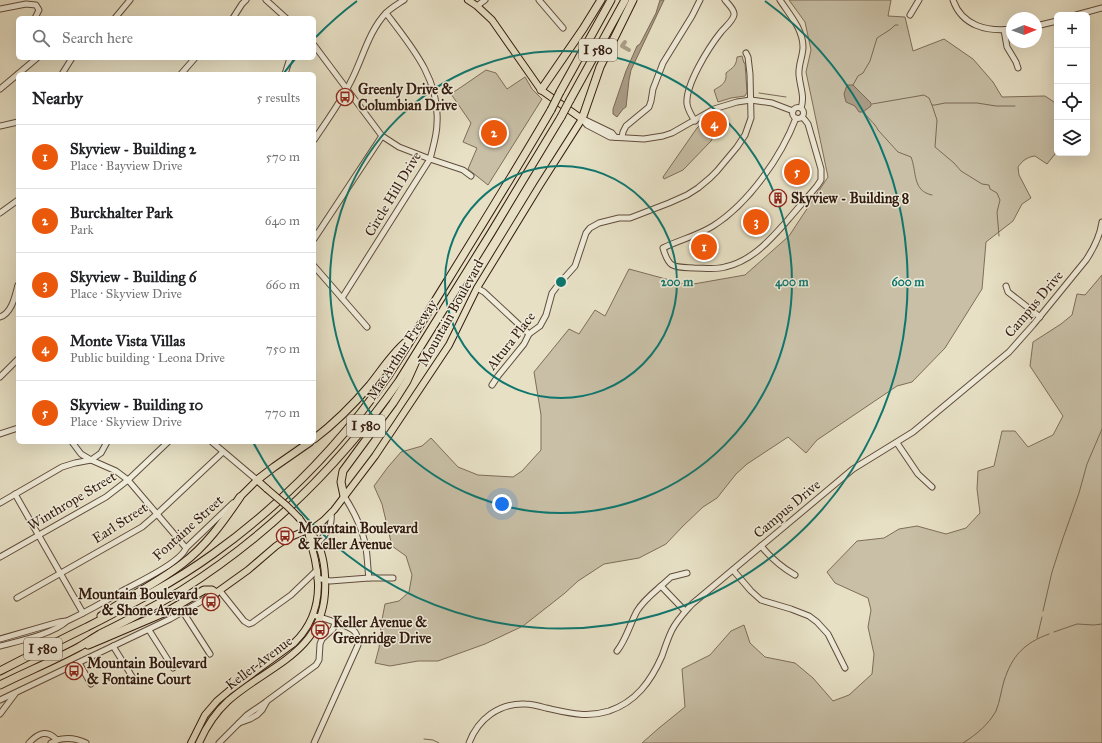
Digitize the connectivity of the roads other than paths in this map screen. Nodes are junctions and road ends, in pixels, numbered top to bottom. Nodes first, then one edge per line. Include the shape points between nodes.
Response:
1 (40, 0) edge
2 (130, 0) edge
3 (246, 0) edge
4 (266, 0) edge
5 (404, 0) edge
6 (468, 0) edge
7 (485, 0) edge
8 (539, 0) edge
9 (602, 0) edge
10 (612, 0) edge
11 (625, 0) edge
12 (633, 0) edge
13 (700, 0) edge
14 (725, 0) edge
15 (780, 0) edge
16 (919, 0) edge
17 (953, 0) edge
18 (36, 5) junction
19 (477, 6) junction
20 (1102, 8) edge
21 (0, 9) edge
22 (1087, 12) edge
23 (386, 13) junction
24 (910, 15) dead end
25 (36, 16) edge
26 (117, 16) edge
27 (234, 16) edge
28 (284, 16) edge
29 (1054, 22) edge
30 (1042, 25) edge
31 (563, 28) dead end
32 (1004, 30) joint
33 (316, 48) edge
34 (746, 53) dead end
35 (35, 60) edge
36 (71, 60) edge
37 (193, 60) edge
38 (289, 60) edge
39 (1018, 68) dead end
40 (20, 72) edge
41 (63, 72) edge
42 (183, 72) edge
43 (285, 72) edge
44 (16, 76) edge
45 (0, 88) edge
46 (347, 90) junction
47 (541, 90) junction
48 (751, 100) junction
49 (800, 108) junction
50 (793, 111) junction
51 (799, 118) junction
52 (582, 119) junction
53 (694, 121) junction
54 (16, 122) edge
55 (0, 126) edge
56 (382, 136) junction
57 (316, 137) edge
58 (622, 138) junction
59 (430, 159) junction
60 (471, 176) dead end
61 (16, 201) edge
62 (0, 213) edge
63 (1102, 222) edge
64 (316, 236) edge
65 (316, 268) edge
66 (1006, 286) dead end
67 (477, 288) junction
68 (16, 292) edge
69 (342, 298) junction
70 (0, 317) edge
71 (1040, 317) junction
72 (367, 327) dead end
73 (529, 334) junction
74 (412, 337) junction
75 (423, 343) junction
76 (16, 361) edge
77 (0, 377) edge
78 (492, 385) dead end
79 (16, 429) edge
80 (0, 434) edge
81 (316, 437) edge
82 (897, 443) junction
83 (74, 444) edge
84 (106, 444) edge
85 (166, 444) edge
86 (214, 444) edge
87 (307, 444) edge
88 (223, 452) junction
89 (91, 460) junction
90 (128, 480) junction
91 (257, 480) junction
92 (932, 487) dead end
93 (15, 494) junction
94 (344, 496) junction
95 (240, 497) junction
96 (0, 503) edge
97 (331, 513) junction
98 (157, 514) junction
99 (308, 530) junction
100 (39, 535) junction
101 (318, 544) junction
102 (761, 546) junction
103 (186, 548) junction
104 (0, 557) edge
105 (317, 570) junction
106 (733, 570) junction
107 (60, 573) junction
108 (687, 573) dead end
109 (795, 575) dead end
110 (317, 578) junction
111 (369, 578) junction
112 (392, 578) dead end
113 (325, 580) junction
114 (661, 586) junction
115 (218, 592) junction
116 (17, 598) dead end
117 (685, 611) junction
118 (183, 612) junction
119 (83, 613) junction
120 (313, 615) junction
121 (320, 617) junction
122 (67, 621) junction
123 (335, 623) junction
124 (86, 627) junction
125 (149, 630) junction
126 (0, 639) edge
127 (0, 646) edge
128 (113, 646) junction
129 (79, 647) junction
130 (617, 651) dead end
131 (210, 654) dead end
132 (79, 663) junction
133 (173, 668) dead end
134 (845, 668) dead end
135 (0, 671) edge
136 (133, 678) dead end
137 (92, 684) dead end
138 (0, 685) edge
139 (18, 692) junction
140 (0, 700) edge
141 (0, 714) edge
142 (57, 740) junction
143 (29, 743) edge
144 (51, 743) edge
145 (86, 743) edge
146 (191, 743) edge
147 (199, 743) edge
148 (219, 743) edge
149 (314, 743) edge
150 (469, 743) edge

1 - 18 street
2 - 26 street
3 - 27 street
4 - 28 street
5 - 23 street
6 - 19 main road
7 - 19 street
8 - 31 street
9 - 47 highway
10 - 74 highway, MacArthur Freeway / I 580, bridge via 551,110
11 - 75 highway, MacArthur Freeway / I 580, bridge via 561,117
12 - 52 highway via 600,67
13 - 58 street via 664,63 652,90 649,107 626,126
14 - 53 street via 733,10 733,18 720,33 697,70 688,95 688,109
15 - 49 street via 796,24 802,40 799,75 803,101
16 - 24 street
17 - 32 street via 959,12 975,25
18 - 21 street via 26,4
18 - 25 street via 39,10
19 - 47 main road via 492,20
20 - 22 street
23 - 46 street via 370,37
23 - 59 street, Circle Hill Drive via 420,60 432,87 437,122
29 - 30 street
32 - 39 street via 1007,47
33 - 46 street
34 - 48 street
35 - 40 street
36 - 41 street
37 - 42 street
38 - 43 street
44 - 45 street
46 - 56 street
46 - 57 street
47 - 52 main road
48 - 50 street via 772,103
48 - 53 street via 720,107
48 - 73 street, Altura Place via 751,118 745,135 729,157 698,188 686,196 630,218 619,218 590,228 575,266 552,293 543,322
49 - 50 street
49 - 51 street via 804,113
50 - 51 street via 794,116
51 - 51 street via 772,165 742,202 702,232 663,248 666,259 671,264 677,267 723,268 747,258 758,251 805,200 821,180 821,169 808,124
52 - 58 street via 612,133 615,137
52 - 67 main road, Mountain Boulevard
53 - 58 street via 663,136 644,139
54 - 55 street
56 - 59 street via 399,147
56 - 64 street
59 - 60 street via 463,170
59 - 69 street, Circle Hill Drive
61 - 62 street
63 - 71 street, Campus Drive via 1097,240 1086,260
65 - 69 street
66 - 71 street via 1008,292
67 - 73 street
67 - 94 main road, Mountain Boulevard via 449,345 375,456
68 - 70 street via 12,305 4,316
69 - 72 street
71 - 82 street, Campus Drive via 1009,352
73 - 78 street, Altura Place
74 - 81 highway via 399,348 344,414
74 - 124 highway, MacArthur Freeway / I 580 via 347,430 283,498 194,567 141,599
75 - 94 highway via 407,381 344,471 341,482
75 - 129 highway, MacArthur Freeway / I 580 via 386,400 356,439 273,523 218,566 182,590
76 - 77 street
79 - 80 street
82 - 92 street via 918,474
82 - 102 street, Campus Drive via 853,469
83 - 89 street via 81,454
84 - 89 street via 101,453
85 - 90 street, Winthrope Street
86 - 88 street, Keller Avenue
87 - 91 highway
88 - 91 street, Keller Avenue
88 - 98 street, Earl Street
89 - 90 street via 116,470
89 - 93 street via 62,467
90 - 98 street
90 - 100 street, Winthrope Street via 106,497
91 - 95 main road, Fontaine Street
91 - 99 main road, Keller Avenue, bridge via 287,506
93 - 96 street
93 - 100 street
94 - 97 main road, Mountain Boulevard
94 - 111 street via 353,509 363,534
95 - 103 street, Fontaine Street
95 - 124 highway via 216,531 189,558
97 - 99 main road, Mountain Boulevard
97 - 101 street, Mountain Boulevard via 330,527
98 - 103 street
98 - 107 street, Earl Street via 142,527
99 - 101 main road, Keller Avenue
99 - 105 main road, Keller Avenue
99 - 115 main road, Mountain Boulevard via 276,546
100 - 104 street, Winthrope Street
100 - 107 street
101 - 113 main road, Keller Avenue
102 - 106 street, Campus Drive
102 - 109 street via 782,568
103 - 119 street, Fontaine Street via 166,566
105 - 110 main road, Keller Avenue
105 - 115 street via 291,594 249,624
106 - 117 street, Campus Drive
106 - 134 street via 762,600 809,616 817,622 828,634
107 - 116 street, Earl Street
107 - 119 street
108 - 114 street via 671,577
110 - 113 street
110 - 120 main road, Keller Avenue via 317,597
111 - 112 street
111 - 113 street
113 - 121 main road, Keller Avenue
114 - 117 street
114 - 130 street via 639,609
115 - 118 street, Mountain Boulevard
115 - 129 highway via 204,590 149,620
117 - 150 street, Campus Drive via 672,630 650,681 627,702 592,715 525,704 507,706 482,721
118 - 125 street, Mountain Boulevard
118 - 131 street
119 - 122 street, Fontaine Street
120 - 121 street
120 - 146 main road, Keller Avenue via 305,631 294,643 218,701 205,716
121 - 123 street
121 - 147 main road, Keller Avenue via 311,635 299,649 223,706 211,720
122 - 126 street, Fontaine Street
122 - 127 street, Fontaine Street via 38,635
123 - 148 street via 333,629 322,639 316,665 247,715
123 - 149 street via 355,631 358,645
124 - 135 highway, MacArthur Freeway / I 580
125 - 128 street, Mountain Boulevard
125 - 133 street
128 - 132 street, Mountain Boulevard
128 - 136 street
129 - 138 highway, MacArthur Freeway / I 580
132 - 137 street
132 - 139 street, Mountain Boulevard
139 - 140 street, Mountain Boulevard
139 - 141 street
142 - 143 street via 52,735 39,734
142 - 144 street
142 - 145 street via 69,738

